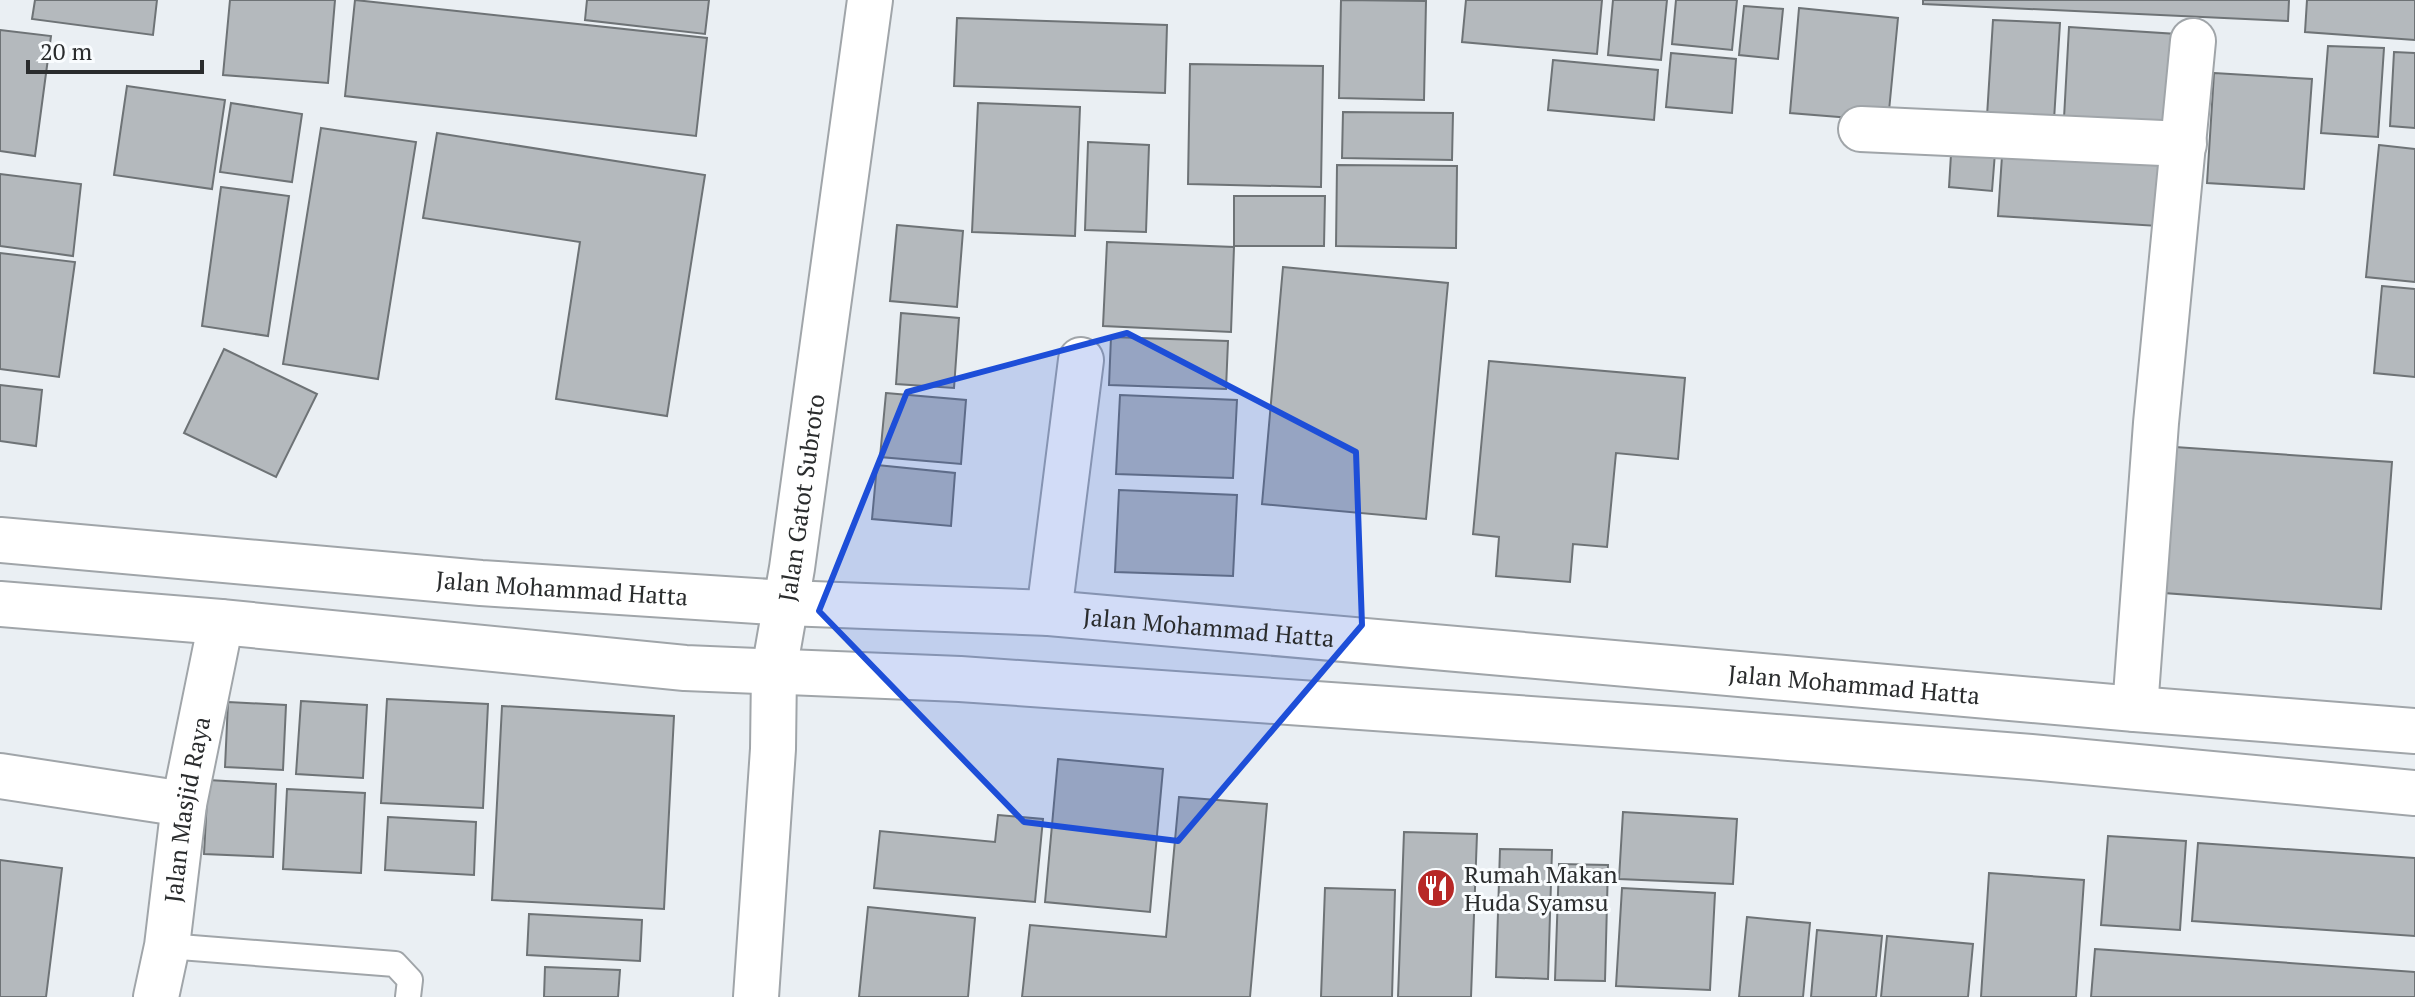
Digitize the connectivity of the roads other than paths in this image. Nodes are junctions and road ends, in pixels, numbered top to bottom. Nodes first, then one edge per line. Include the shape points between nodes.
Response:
1 (870, 0) edge
2 (2193, 41) dead end
3 (1861, 129) dead end
4 (2184, 144) junction
5 (1081, 360) dead end
6 (0, 540) edge
7 (786, 603) junction
8 (0, 604) edge
9 (1049, 613) junction
10 (221, 622) junction
11 (774, 671) junction
12 (2135, 709) junction
13 (2415, 731) edge
14 (0, 776) edge
15 (2415, 793) edge
16 (184, 804) junction
17 (167, 946) junction
18 (156, 997) edge
19 (408, 997) edge
20 (756, 997) edge

1 - 7 main road, Jalan Gatot Subroto
2 - 4 main road
3 - 4 main road
4 - 12 main road
5 - 9 main road
6 - 7 main road, Jalan Mohammad Hatta via 481,583
7 - 9 main road, Jalan Mohammad Hatta
7 - 11 main road, Jalan Gatot Subroto
8 - 10 main road
9 - 12 main road, Jalan Mohammad Hatta
10 - 11 main road via 685,668
10 - 16 main road, Jalan Masjid Raya
11 - 15 main road via 1688,730
11 - 20 main road, Jalan Gatot Subroto
12 - 13 main road, Jalan Mohammad Hatta
14 - 16 main road
16 - 17 main road, Jalan Masjid Raya
17 - 18 main road, Jalan Masjid Raya
17 - 19 lane via 395,964 410,980

